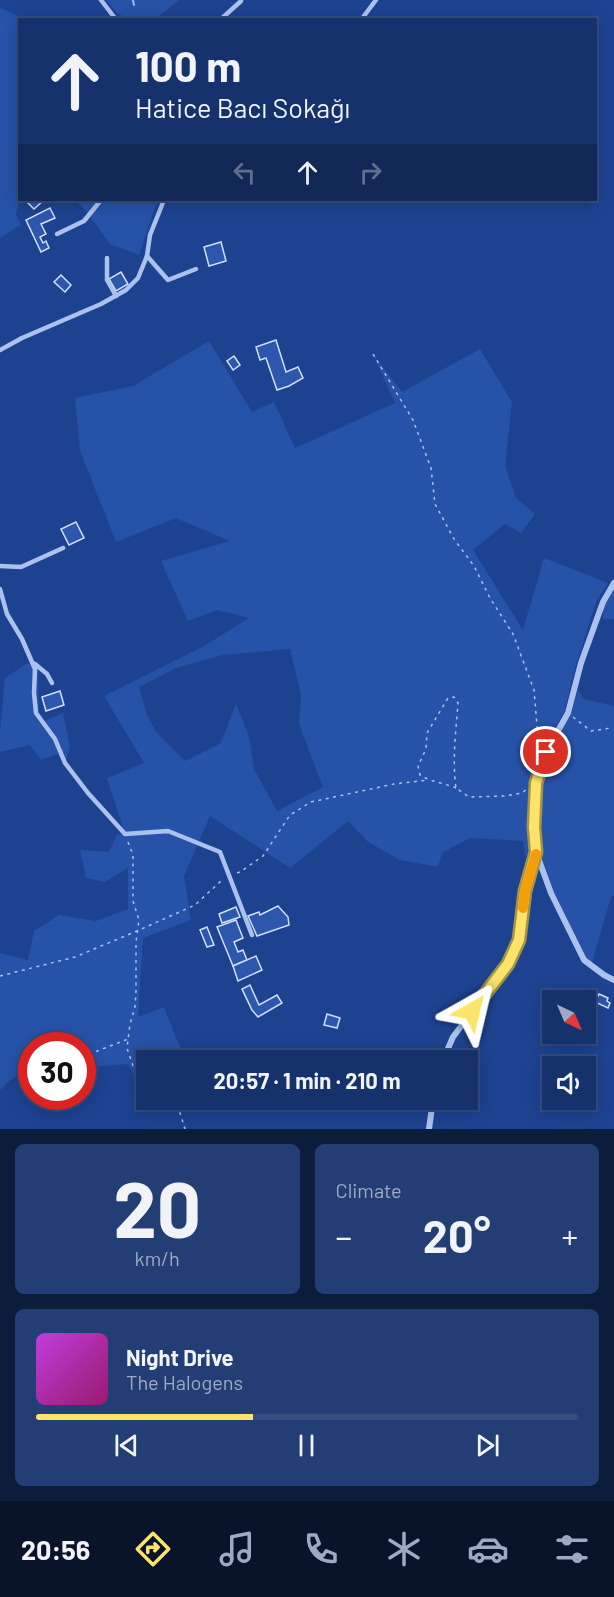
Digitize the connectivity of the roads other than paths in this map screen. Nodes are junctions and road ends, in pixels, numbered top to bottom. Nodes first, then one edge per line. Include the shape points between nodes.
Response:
1 (101, 0) edge
2 (376, 0) edge
3 (241, 1) edge
4 (116, 18) edge
5 (222, 18) edge
6 (362, 18) edge
7 (100, 201) edge
8 (164, 201) edge
9 (57, 234) dead end
10 (147, 256) junction
11 (107, 258) dead end
12 (196, 269) dead end
13 (116, 296) junction
14 (0, 350) edge
15 (63, 548) dead end
16 (0, 566) edge
17 (614, 583) edge
18 (0, 589) edge
19 (32, 663) junction
20 (52, 683) dead end
21 (536, 852) junction
22 (252, 936) dead end
23 (614, 980) edge
24 (447, 1050) edge
25 (432, 1110) edge
26 (429, 1129) edge

1 - 4 lane
2 - 6 lane
3 - 5 lane
7 - 9 lane via 84,221
8 - 10 lane via 150,235
10 - 12 lane via 168,280
10 - 13 lane via 138,278
11 - 13 lane via 107,280
13 - 14 lane
15 - 16 lane via 21,567
17 - 21 street via 599,612 568,713 546,752 536,783
18 - 19 lane via 7,614
19 - 20 lane
19 - 22 lane via 36,713 88,793 125,834 168,831 220,852
21 - 23 street via 584,960
21 - 24 street via 525,891 519,940 508,964
25 - 26 street

